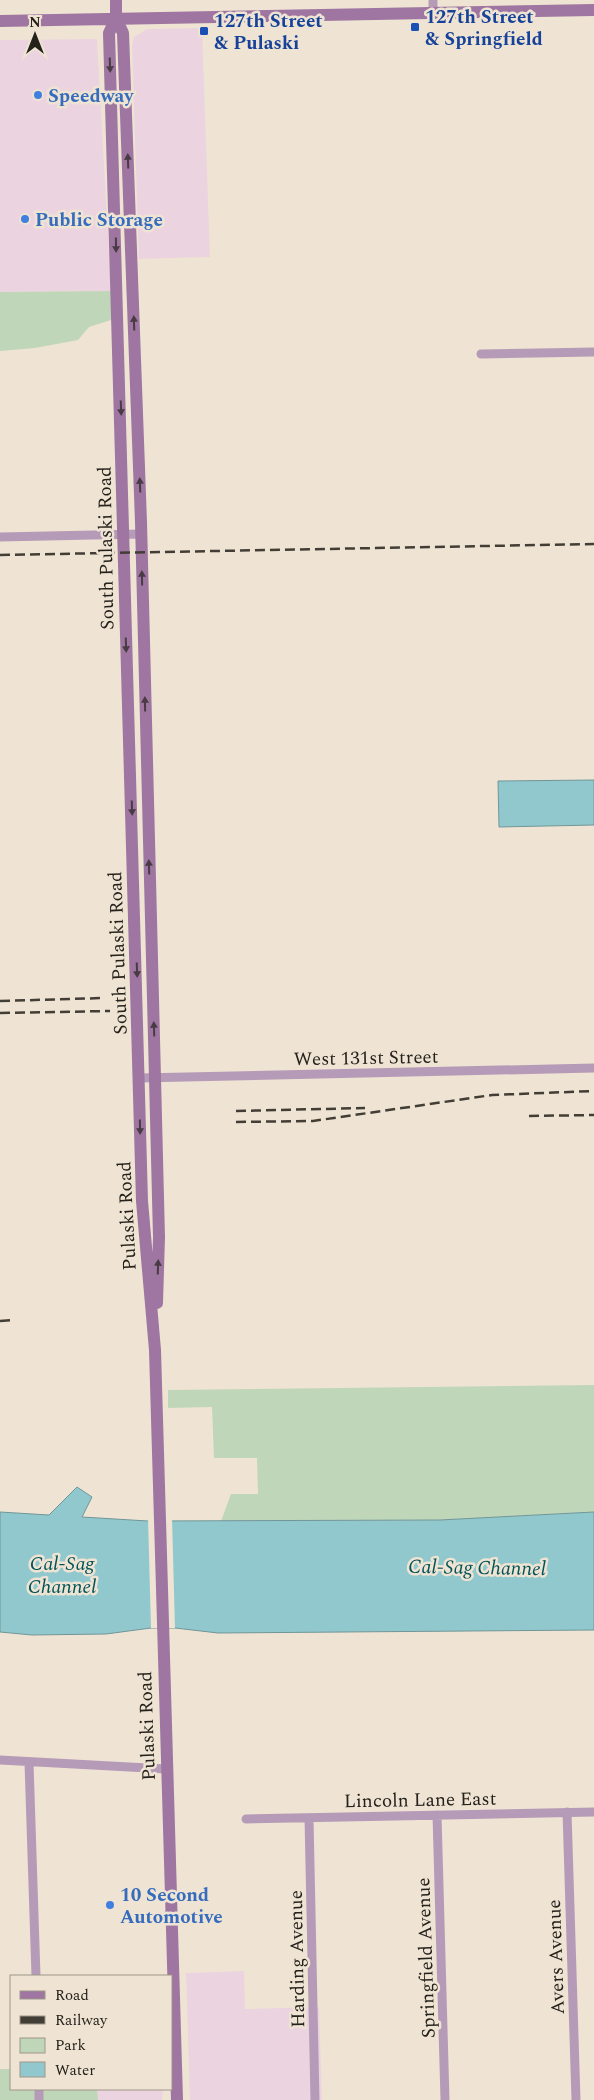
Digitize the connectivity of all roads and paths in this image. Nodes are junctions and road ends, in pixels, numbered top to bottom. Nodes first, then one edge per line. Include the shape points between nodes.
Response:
1 (116, 0) edge
2 (433, 6) edge
3 (594, 10) edge
4 (116, 18) junction
5 (0, 21) edge
6 (594, 352) edge
7 (481, 354) dead end
8 (124, 534) junction
9 (142, 534) junction
10 (0, 537) edge
11 (594, 1068) edge
12 (139, 1078) junction
13 (155, 1078) junction
14 (155, 1350) junction
15 (0, 1760) edge
16 (29, 1763) junction
17 (166, 1769) junction
18 (567, 1812) junction
19 (594, 1812) edge
20 (437, 1815) junction
21 (309, 1818) junction
22 (246, 1819) dead end
23 (36, 1975) edge
24 (177, 2100) edge
25 (315, 2100) edge
26 (445, 2100) edge
27 (576, 2100) edge

1 - 4 main road, South Pulaski Road
2 - 3 main road
2 - 4 main road
4 - 5 main road
4 -> 8 main road, South Pulaski Road via 109,33
9 -> 4 main road, South Pulaski Road via 123,33
6 - 7 street
8 - 9 street
8 - 10 street
8 -> 12 main road, South Pulaski Road
13 -> 9 main road, South Pulaski Road
11 - 13 street, West 131st Street
12 - 13 street, West 131st Street
12 -> 14 main road, Pulaski Road via 144,1236
14 -> 13 main road, Pulaski Road via 159,1237
14 - 17 main road, Pulaski Road
15 - 16 street
16 - 17 street
16 - 23 street
17 - 24 main road, Pulaski Road
18 - 19 street, Lincoln Lane East
18 - 20 street, Lincoln Lane East
18 - 27 street, Avers Avenue
20 - 21 street, Lincoln Lane East
20 - 26 street, Springfield Avenue
21 - 22 street, Lincoln Lane East
21 - 25 street, Harding Avenue

